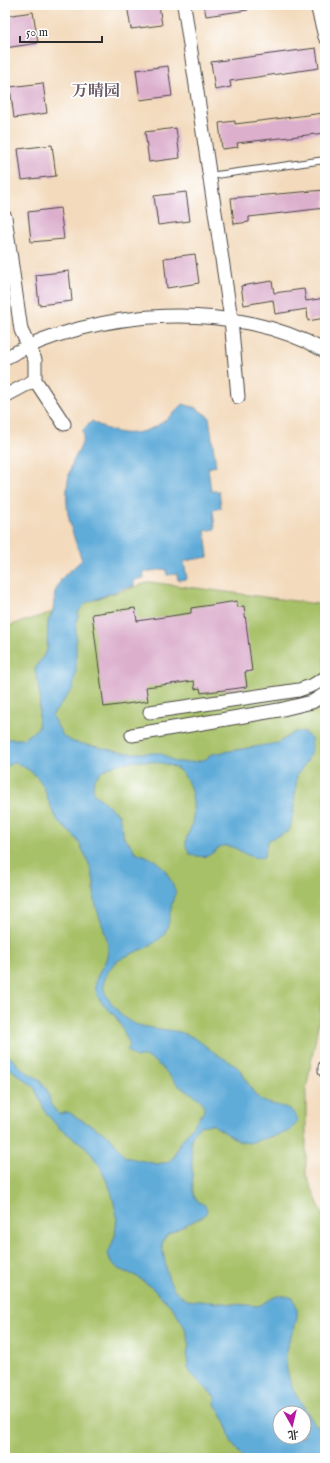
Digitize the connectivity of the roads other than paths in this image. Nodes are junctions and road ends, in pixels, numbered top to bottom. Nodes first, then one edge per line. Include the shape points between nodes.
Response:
1 (184, 5) edge
2 (317, 5) edge
3 (325, 37) edge
4 (325, 160) edge
5 (209, 176) junction
6 (5, 217) edge
7 (231, 320) junction
8 (27, 345) junction
9 (325, 351) edge
10 (5, 358) edge
11 (35, 380) junction
12 (5, 396) edge
13 (238, 397) dead end
14 (64, 424) dead end
15 (325, 678) edge
16 (325, 694) edge
17 (150, 712) dead end
18 (132, 735) dead end
19 (325, 1067) edge
20 (325, 1071) edge

1 - 5 street
2 - 3 street
4 - 5 lane
5 - 7 street
6 - 8 street via 21,330
7 - 8 street via 193,317 123,320
7 - 9 street via 291,335
7 - 13 street
8 - 10 street
8 - 11 street via 35,360
11 - 12 street
11 - 14 street
15 - 17 street via 299,690
16 - 18 street via 312,702 279,710
19 - 20 street

